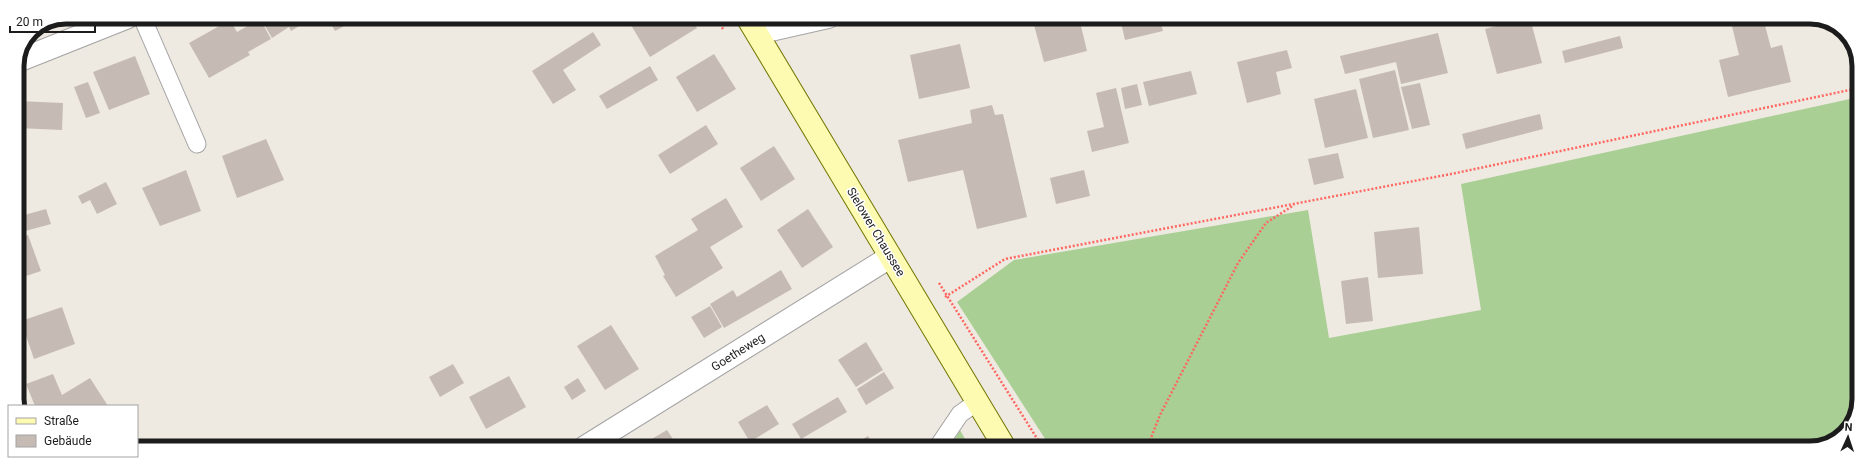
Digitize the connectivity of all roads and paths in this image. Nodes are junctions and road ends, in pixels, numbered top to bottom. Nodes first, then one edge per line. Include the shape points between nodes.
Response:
1 (110, 24) edge
2 (145, 24) edge
3 (752, 25) edge
4 (25, 58) edge
5 (1852, 89) edge
6 (197, 144) dead end
7 (1296, 203) junction
8 (890, 257) junction
9 (924, 313) junction
10 (977, 402) junction
11 (596, 441) edge
12 (942, 441) edge
13 (1001, 441) edge
14 (1151, 441) edge

1 - 4 street
2 - 6 lane
3 - 8 main road, Sielower Chaussee
5 - 7 path via 1456,173
7 - 9 path via 1005,259
7 - 14 path via 1266,224 1238,263 1167,402
8 - 9 main road, Sielower Chaussee
8 - 11 street, Goetheweg
9 - 10 main road, Sielower Chaussee
10 - 12 lane via 960,414
10 - 13 main road, Sielower Chaussee

